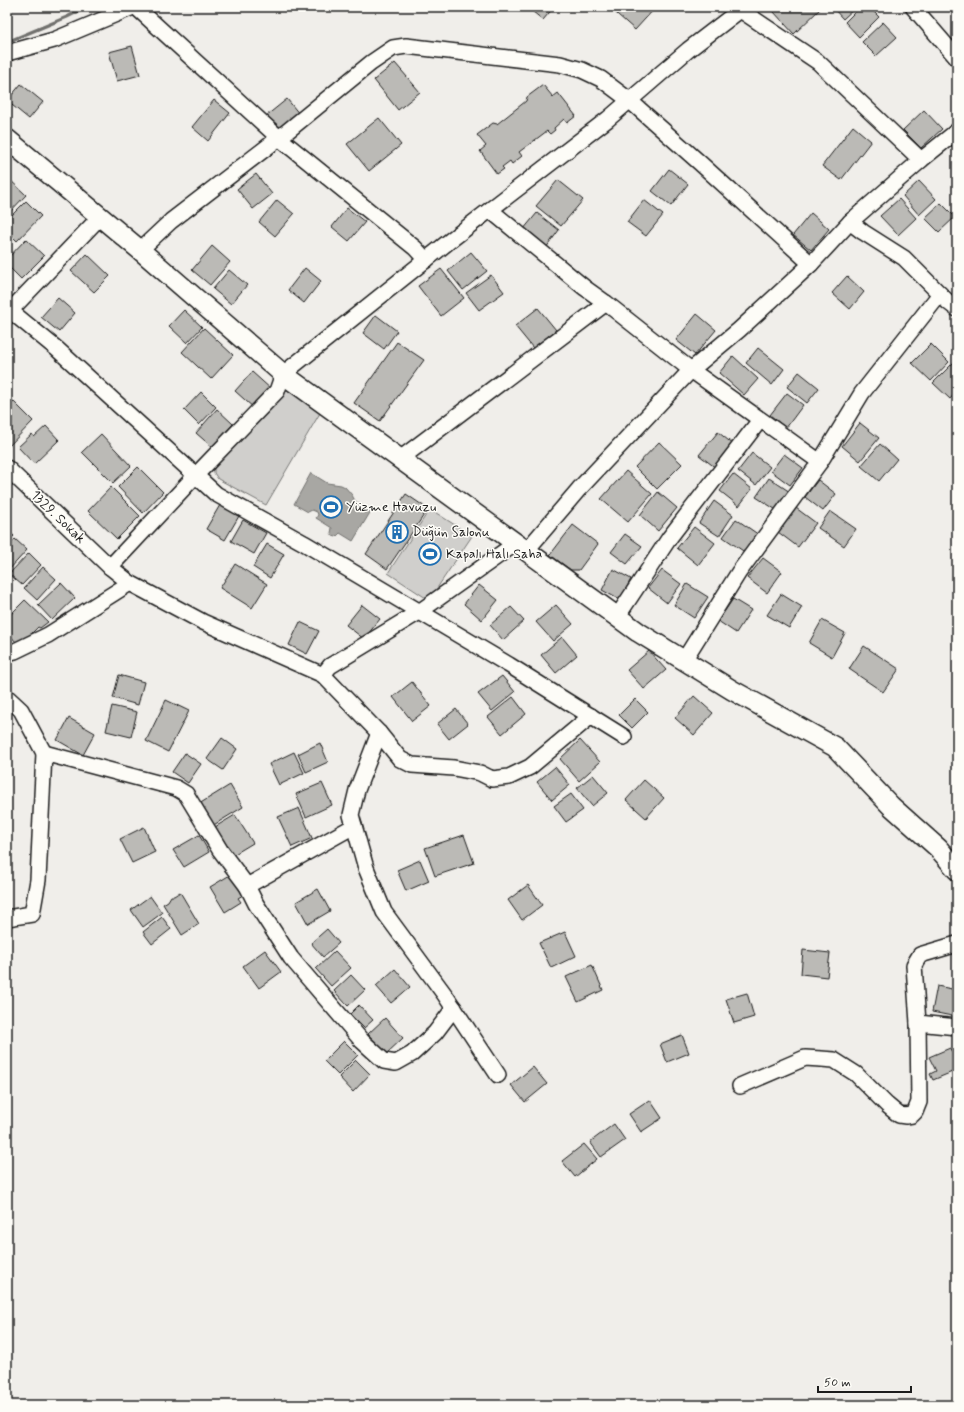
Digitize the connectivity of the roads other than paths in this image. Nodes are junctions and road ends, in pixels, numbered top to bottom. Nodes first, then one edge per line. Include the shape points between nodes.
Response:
1 (133, 7) edge
2 (136, 7) edge
3 (913, 7) edge
4 (740, 8) edge
5 (7, 53) edge
6 (957, 58) edge
7 (629, 100) junction
8 (957, 131) edge
9 (279, 138) junction
10 (7, 139) edge
11 (920, 160) junction
12 (490, 210) junction
13 (100, 217) junction
14 (850, 222) junction
15 (140, 250) junction
16 (426, 260) junction
17 (811, 264) junction
18 (940, 294) junction
19 (606, 303) junction
20 (957, 309) edge
21 (8, 311) edge
22 (691, 370) junction
23 (283, 374) junction
24 (760, 420) junction
25 (400, 459) junction
26 (820, 462) junction
27 (7, 468) edge
28 (196, 475) junction
29 (521, 547) junction
30 (110, 567) junction
31 (130, 583) junction
32 (420, 612) junction
33 (617, 617) junction
34 (7, 653) edge
35 (684, 660) junction
36 (323, 675) junction
37 (7, 697) edge
38 (591, 716) junction
39 (379, 733) junction
40 (624, 737) dead end
41 (44, 753) junction
42 (354, 826) junction
43 (957, 870) edge
44 (247, 886) junction
45 (7, 918) edge
46 (957, 944) edge
47 (454, 1008) junction
48 (918, 1023) junction
49 (957, 1027) edge
50 (498, 1075) dead end
51 (740, 1086) dead end

1 - 5 street via 54,40
2 - 9 street
3 - 6 street
4 - 7 street
4 - 11 street via 818,62
7 - 9 street via 601,79 560,64 406,46 393,48 371,63
7 - 12 street
7 - 17 street
8 - 11 street
9 - 15 street via 171,221
9 - 16 street via 415,248
10 - 13 street
11 - 14 street
12 - 16 street
12 - 19 street
13 - 15 street
13 - 21 street
14 - 17 street
14 - 18 street via 904,258
15 - 23 street
16 - 23 street
17 - 22 street
18 - 20 street
18 - 26 street via 862,393
19 - 22 street
19 - 25 street
21 - 28 street via 57,348
22 - 24 street
22 - 29 street
23 - 25 street
23 - 28 street via 277,391
24 - 26 street
24 - 33 street via 670,537
25 - 29 street
26 - 35 street via 739,572
27 - 30 street, 1329. Sokak
28 - 30 street
28 - 32 street via 216,494
29 - 32 street
29 - 33 street
30 - 31 street, 1329. Sokak
31 - 34 street via 48,635
31 - 36 street, 1329. Sokak via 203,622
32 - 36 street via 330,666
32 - 38 street
33 - 35 street
35 - 43 street via 732,690 835,747 891,806 938,848
36 - 39 street
37 - 41 street via 21,710
38 - 39 street via 530,767 509,777 492,779 480,773 454,768 412,765 400,759
38 - 40 street
39 - 42 street via 357,790 351,815
41 - 44 street via 176,788 186,794 220,850
41 - 45 street via 38,880 32,914
42 - 44 street
42 - 47 street via 366,868 384,912
44 - 47 street via 291,958 362,1041 384,1061 396,1063 412,1054 435,1033
46 - 48 street via 920,955 914,965
47 - 50 street
48 - 49 street
48 - 51 street via 919,1102 916,1112 912,1115 899,1115 856,1074 834,1060 805,1058

